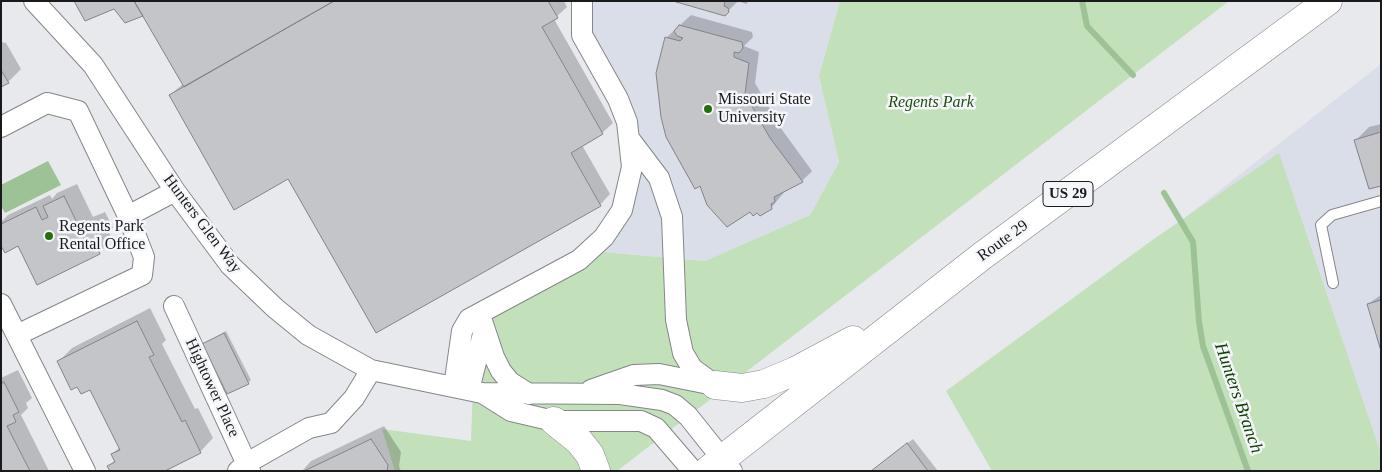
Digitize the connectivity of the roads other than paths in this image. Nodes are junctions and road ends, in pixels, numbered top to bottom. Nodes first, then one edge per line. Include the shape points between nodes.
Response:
1 (34, 1) edge
2 (582, 1) edge
3 (1328, 1) edge
4 (1, 126) edge
5 (630, 141) junction
6 (175, 191) junction
7 (1381, 200) edge
8 (128, 216) junction
9 (1333, 283) dead end
10 (1, 304) edge
11 (919, 305) junction
12 (174, 306) dead end
13 (482, 322) junction
14 (17, 335) junction
15 (371, 370) junction
16 (716, 385) junction
17 (468, 390) junction
18 (529, 394) junction
19 (580, 394) junction
20 (554, 421) junction
21 (720, 467) edge
22 (245, 468) edge
23 (85, 471) edge
24 (596, 471) edge
25 (693, 471) edge

1 - 6 street, Hunters Glen Way via 93,65
2 - 5 street via 582,36 618,100
3 - 11 main road, Route 29 / US 29
4 - 8 street via 47,103 78,111
5 - 13 street via 632,166 627,192 622,210 604,237 564,270
5 - 16 street via 659,178 672,217 676,320 684,353 692,368
6 - 8 street
6 - 15 street, Hunters Glen Way via 230,265 274,308 308,335
7 - 9 lane via 1332,215 1321,225
8 - 14 street via 144,257 142,275
10 - 14 street
11 - 16 main road via 764,384 742,388
11 - 21 main road, Route 29 / US 29
12 - 22 street, Hightower Place
13 - 17 street via 469,319 462,331
13 - 18 street via 501,371 510,382
14 - 23 street
15 - 17 street, Hunters Glen Way
15 - 22 street via 354,398 331,423 309,428
16 - 19 street, Hunters Glen Way via 659,374 642,375 617,380
17 - 18 street, Hunters Glen Way
17 - 20 street, Hunters Glen Way via 511,411
18 - 19 street, Hunters Glen Way
19 - 21 street, Hunters Glen Way via 646,396 675,405 688,416
20 - 24 main road via 579,440
20 - 25 street, Hunters Glen Way via 641,421 656,428

